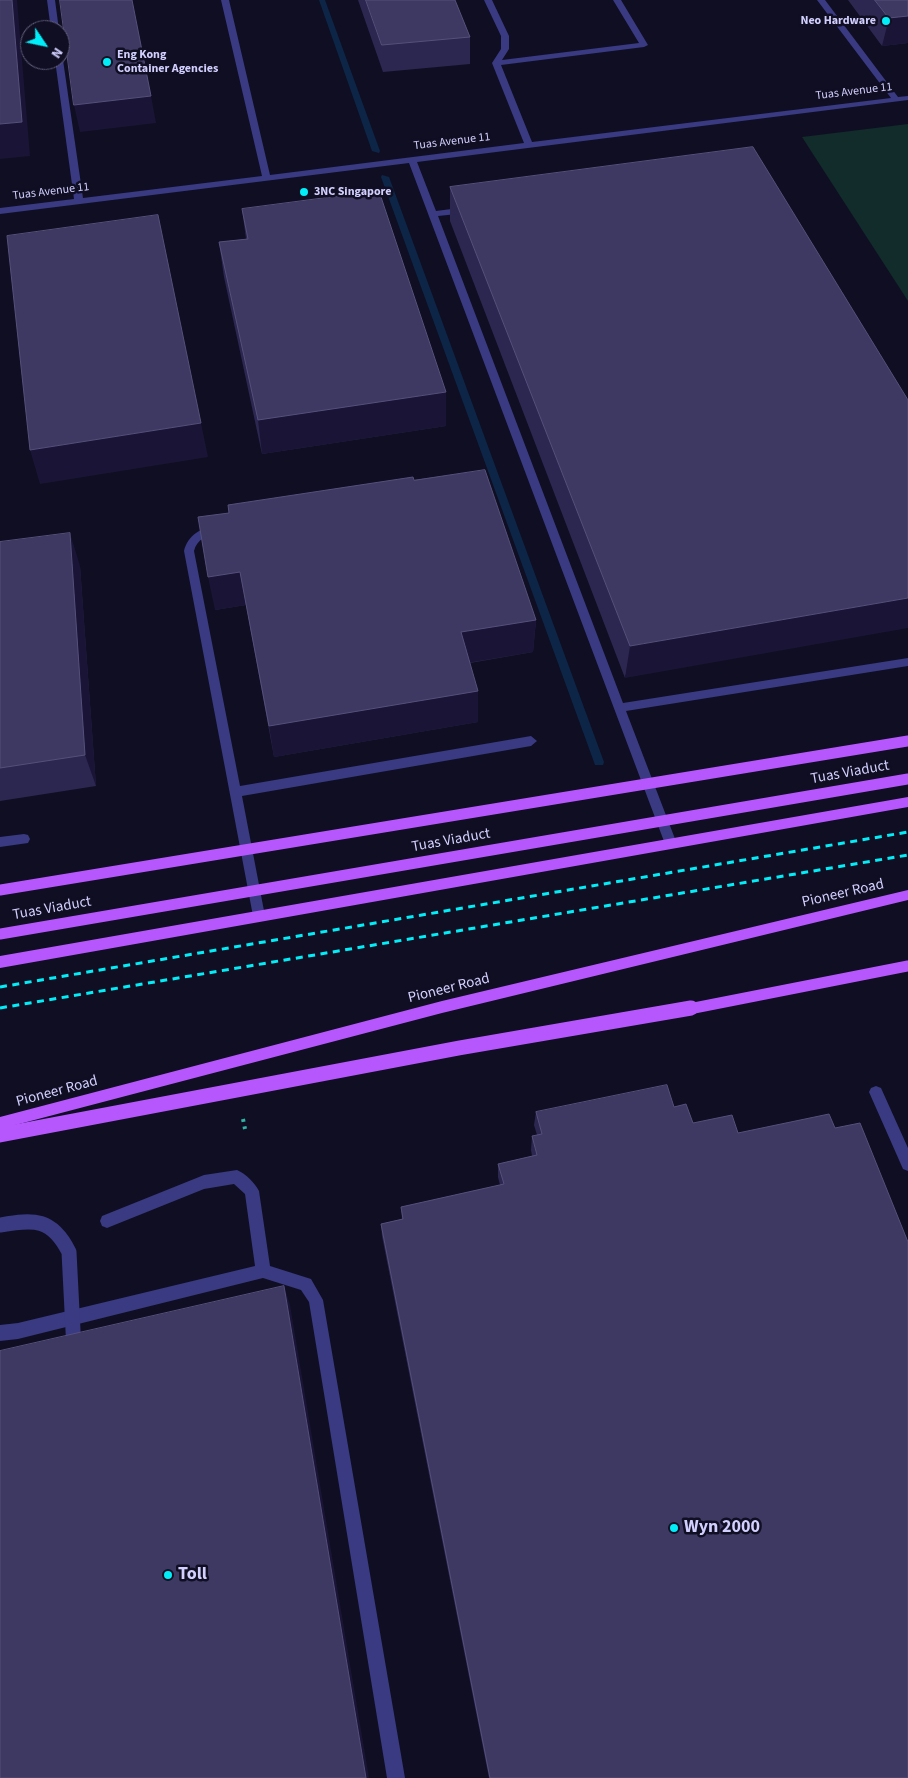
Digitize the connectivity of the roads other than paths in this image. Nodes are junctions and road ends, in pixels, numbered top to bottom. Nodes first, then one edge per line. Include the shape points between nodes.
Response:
1 (51, 0) edge
2 (225, 0) edge
3 (488, 0) edge
4 (617, 0) edge
5 (822, 0) edge
6 (54, 20) edge
7 (496, 63) junction
8 (60, 70) edge
9 (908, 98) edge
10 (896, 99) junction
11 (529, 145) junction
12 (412, 160) junction
13 (268, 178) junction
14 (79, 201) junction
15 (482, 208) edge
16 (0, 211) edge
17 (432, 214) junction
18 (223, 527) edge
19 (908, 662) edge
20 (619, 708) junction
21 (908, 740) edge
22 (531, 741) dead end
23 (908, 779) edge
24 (235, 792) junction
25 (908, 802) edge
26 (24, 839) dead end
27 (0, 842) edge
28 (671, 844) junction
29 (0, 890) edge
30 (908, 895) edge
31 (259, 916) junction
32 (0, 934) edge
33 (0, 962) edge
34 (908, 966) edge
35 (876, 1092) dead end
36 (0, 1124) edge
37 (0, 1136) edge
38 (908, 1164) edge
39 (107, 1221) dead end
40 (0, 1225) edge
41 (264, 1271) junction
42 (0, 1332) edge
43 (74, 1355) edge
44 (396, 1778) edge

1 - 6 street
2 - 13 street
3 - 7 street via 505,36 505,49
4 - 7 street via 644,45
5 - 10 street
7 - 11 street
8 - 14 street
9 - 10 street, Tuas Avenue 11
10 - 11 street, Tuas Avenue 11
11 - 12 street, Tuas Avenue 11
12 - 13 street, Tuas Avenue 11
12 - 17 street
13 - 14 street, Tuas Avenue 11
14 - 16 street, Tuas Avenue 11
15 - 17 street
17 - 20 street
18 - 24 street via 202,532 190,543 189,551
19 - 20 street
20 - 28 street
21 - 29 main road, bridge
22 - 24 street
23 - 32 main road, Tuas Viaduct, bridge
24 - 31 street
25 - 28 main road
26 - 27 street
28 - 31 main road
30 - 36 main road, Pioneer Road via 442,1007
31 - 33 main road
34 - 37 main road, bridge via 740,1000 459,1048
35 - 38 street
39 - 41 street via 204,1182 237,1177 252,1191
40 - 43 street, bridge via 26,1220 47,1224 63,1238 69,1252
41 - 42 street via 18,1331
41 - 44 street via 306,1284 316,1300

